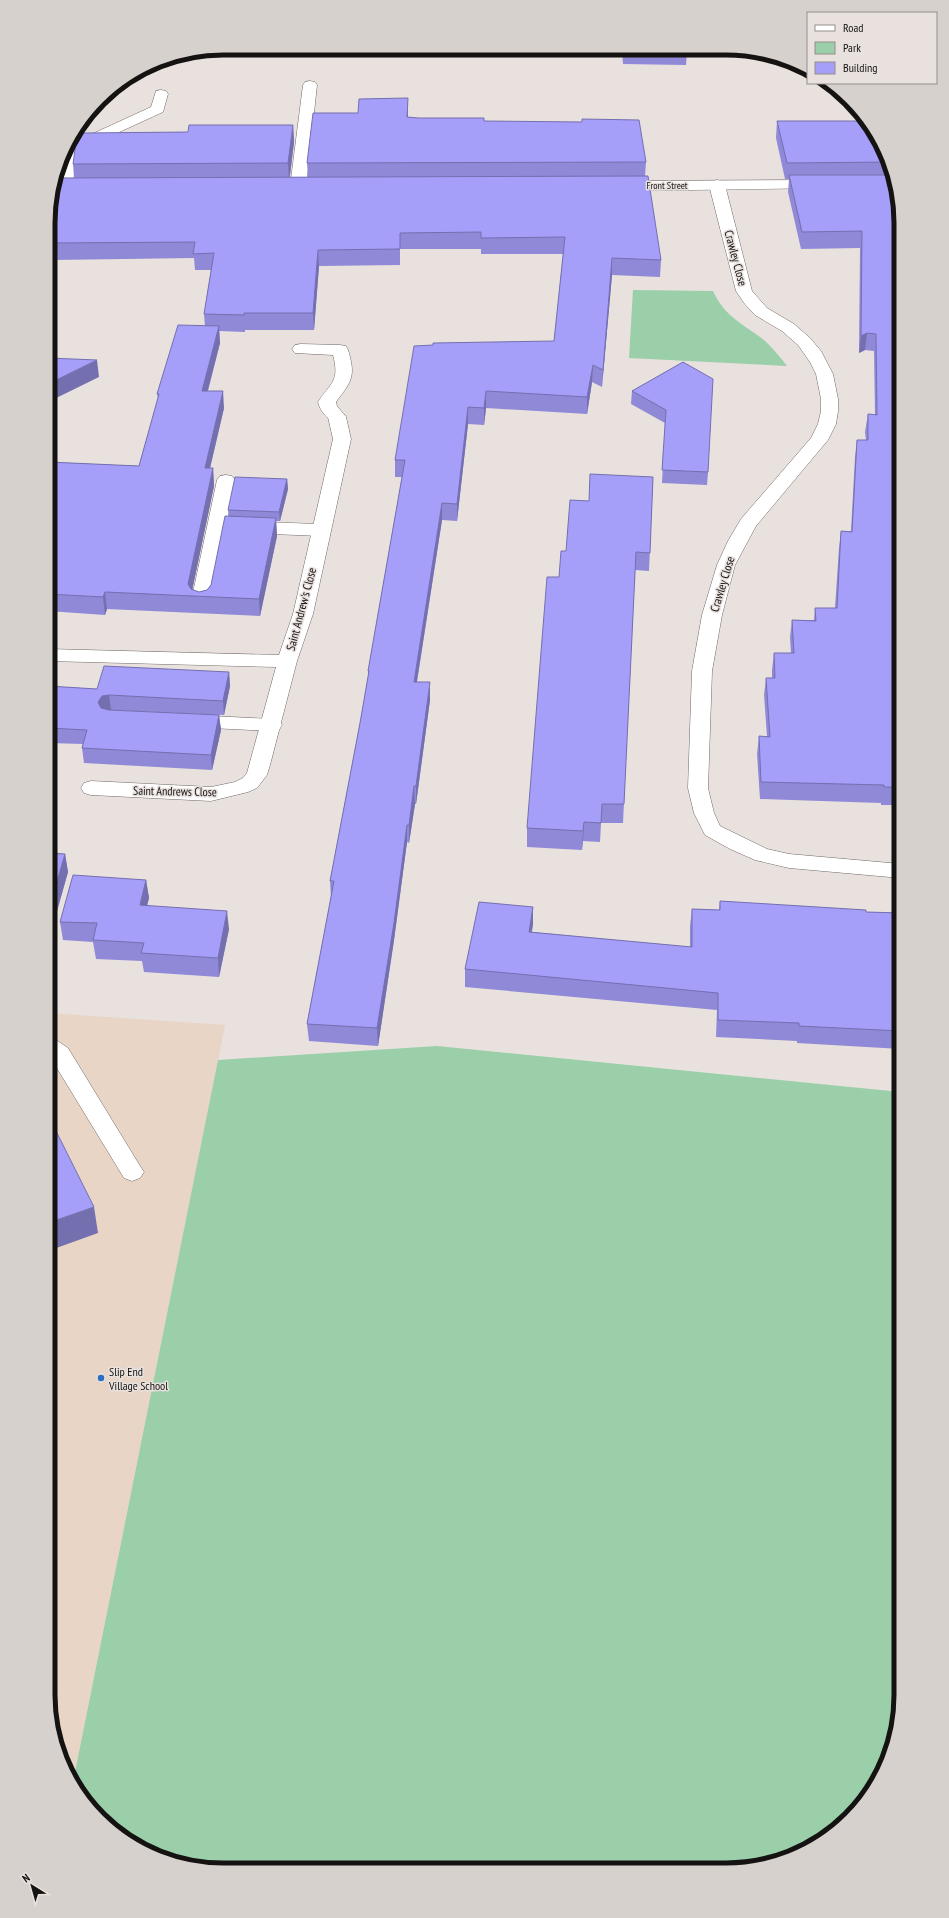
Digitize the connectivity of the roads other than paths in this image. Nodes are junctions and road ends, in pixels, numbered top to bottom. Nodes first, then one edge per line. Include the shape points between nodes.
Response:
1 (310, 85) dead end
2 (161, 94) dead end
3 (73, 147) edge
4 (67, 162) edge
5 (717, 185) junction
6 (833, 185) edge
7 (606, 186) edge
8 (283, 187) edge
9 (298, 187) junction
10 (314, 187) edge
11 (59, 188) edge
12 (79, 188) edge
13 (301, 349) dead end
14 (226, 480) dead end
15 (217, 526) junction
16 (320, 530) junction
17 (201, 602) edge
18 (55, 655) edge
19 (287, 661) junction
20 (172, 720) edge
21 (272, 725) junction
22 (91, 788) dead end
23 (894, 870) edge
24 (55, 1051) edge
25 (132, 1172) dead end

1 - 9 street
2 - 3 street via 158,110
4 - 11 street
5 - 6 street, Front Street
5 - 7 street, Front Street
5 - 23 street, Crawley Close via 744,291 758,310 794,332 808,345 825,376 829,408 827,424 818,440 748,524 737,540 726,565 712,615 702,671 698,788 704,813 712,830 762,855 789,861
8 - 9 street
9 - 10 street
11 - 12 street
13 - 16 street, Saint Andrew's Close via 340,350 344,368 341,385 327,402 337,417 342,439
14 - 15 street
15 - 16 street
15 - 17 street
16 - 19 street, Saint Andrew's Close via 303,614
18 - 19 street, Saint Andrew's Close
19 - 21 street, Saint Andrews Close
20 - 21 street
21 - 22 street, Saint Andrews Close via 257,775 241,788 211,794
24 - 25 street via 60,1054

